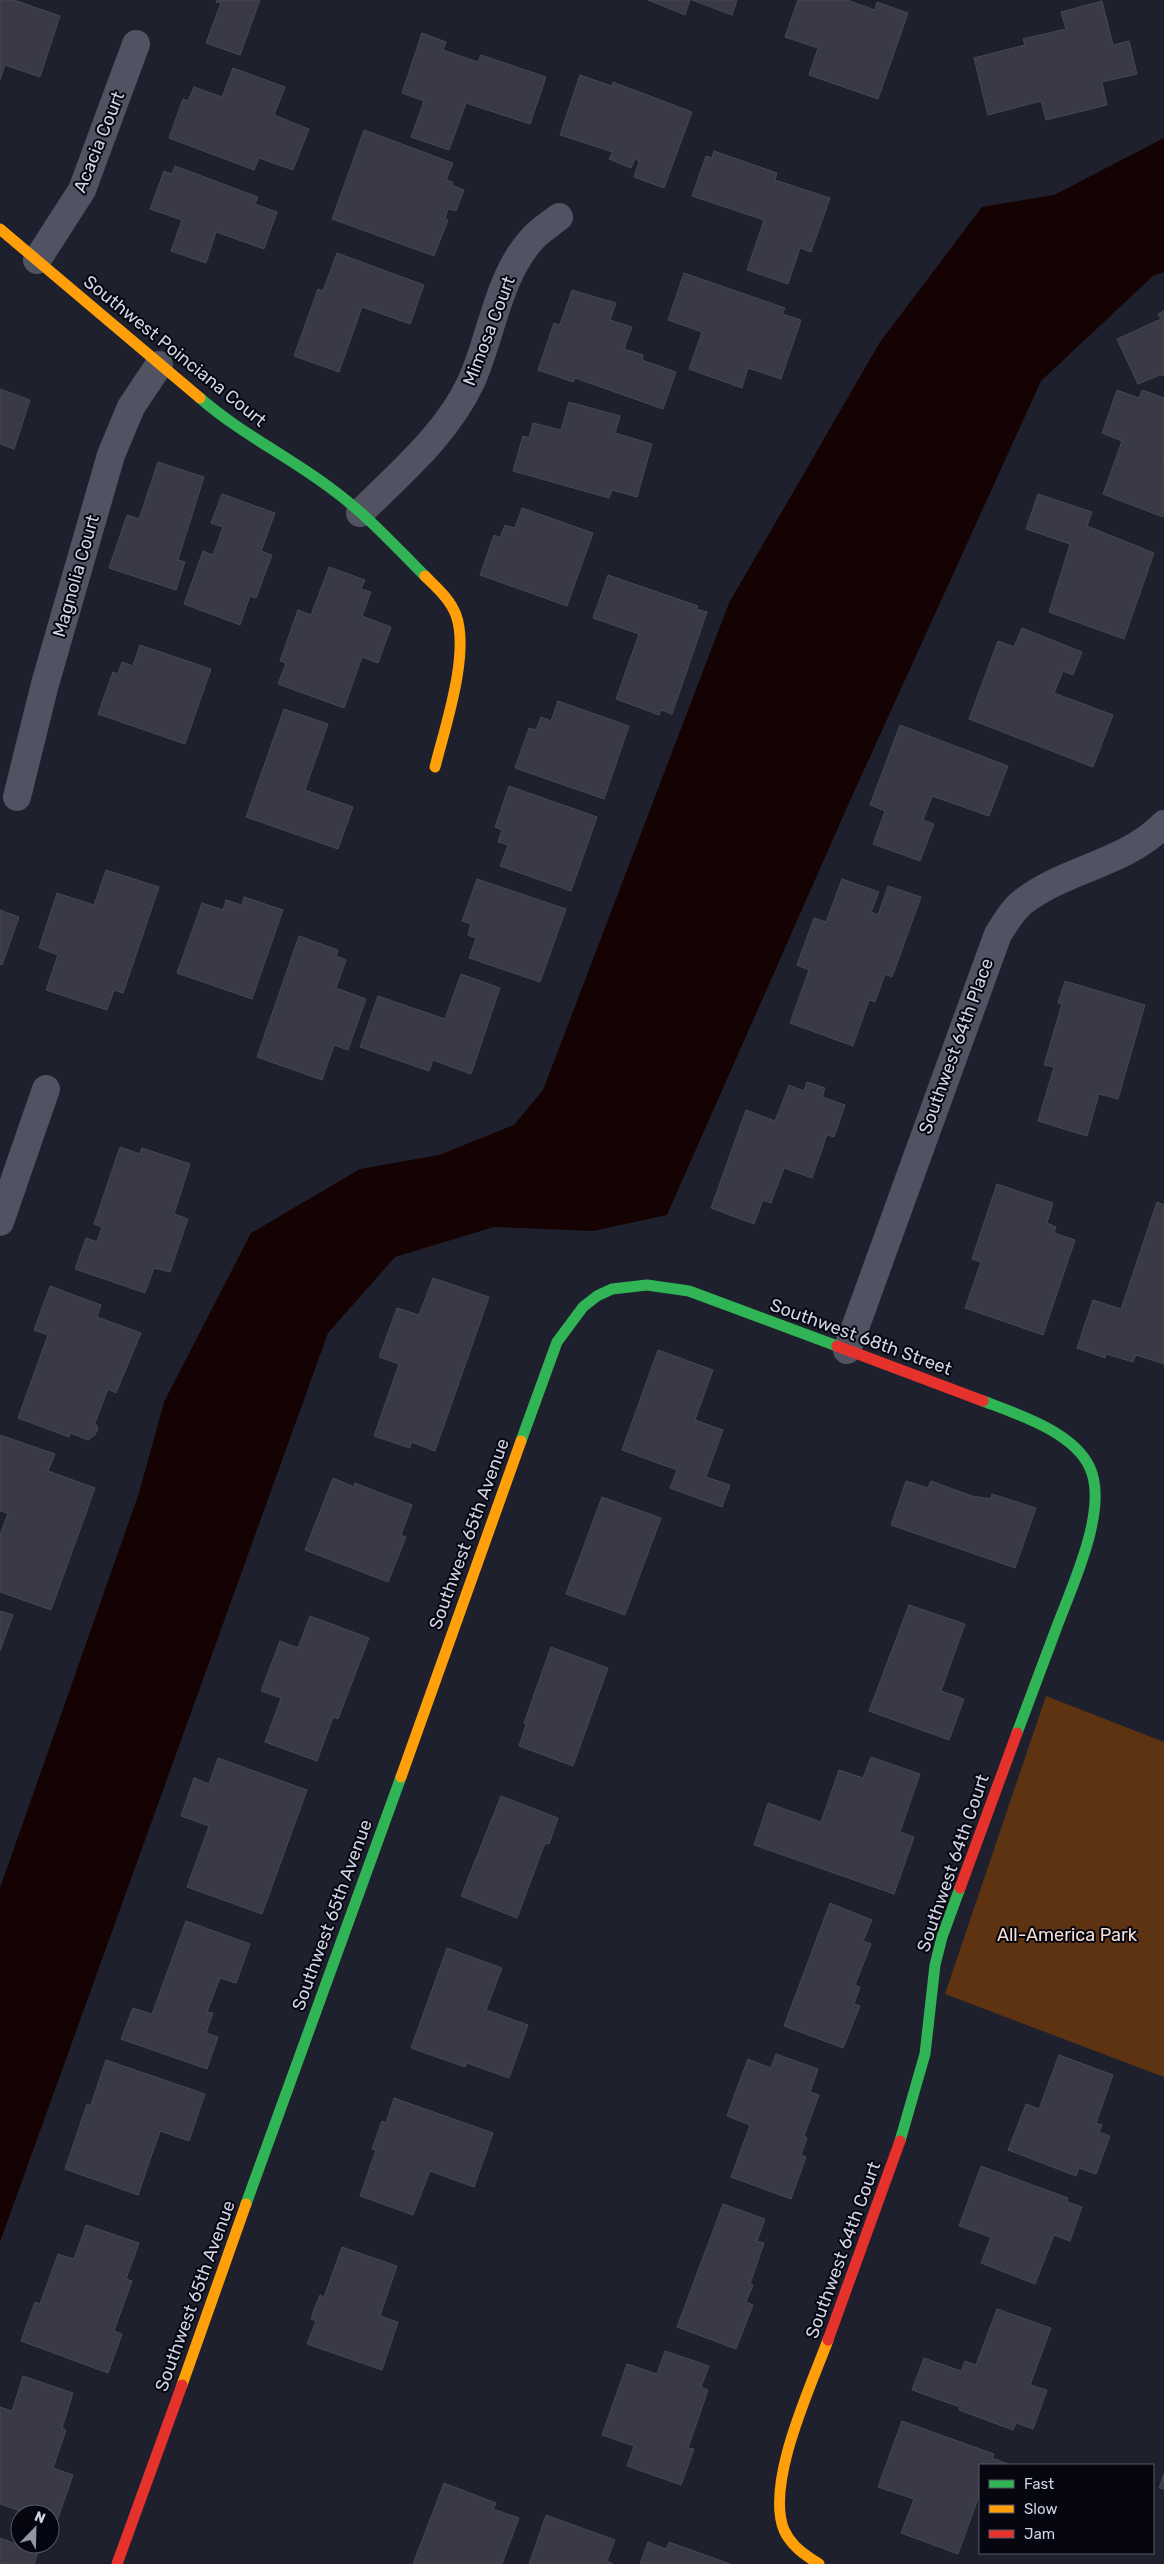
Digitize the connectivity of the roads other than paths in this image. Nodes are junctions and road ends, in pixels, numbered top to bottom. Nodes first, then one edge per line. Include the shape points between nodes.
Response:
1 (136, 44) dead end
2 (558, 217) dead end
3 (0, 229) edge
4 (37, 260) junction
5 (159, 364) junction
6 (360, 513) junction
7 (435, 767) dead end
8 (17, 798) dead end
9 (1164, 824) edge
10 (46, 1089) dead end
11 (0, 1222) edge
12 (603, 1292) joint
13 (846, 1350) junction
14 (1091, 1466) joint
15 (117, 2564) edge
16 (819, 2564) edge

1 - 4 street, Acacia Court via 82,190
2 - 6 street, Mimosa Court via 520,254 502,294 471,383 457,405 426,446
3 - 4 street, Southwest Poinciana Court
4 - 5 street, Southwest Poinciana Court
5 - 6 street, Southwest Poinciana Court via 248,436 332,489
5 - 8 street, Magnolia Court via 131,407 111,455 48,675
6 - 7 street, Southwest Poinciana Court via 429,578 456,614 460,633 458,664
9 - 13 street, Southwest 64th Place via 1151,837 1123,854 1036,892 1022,902 998,934
10 - 11 street
12 - 13 street, Southwest 68th Street via 620,1285 667,1286
12 - 15 street, Southwest 65th Avenue via 567,1326 554,1350
13 - 14 street, Southwest 68th Street via 1022,1416 1069,1441
14 - 16 street, Southwest 64th Court via 1096,1502 1089,1537 942,1937 935,1964 925,2054 900,2143 788,2450 779,2497 784,2532 809,2559

